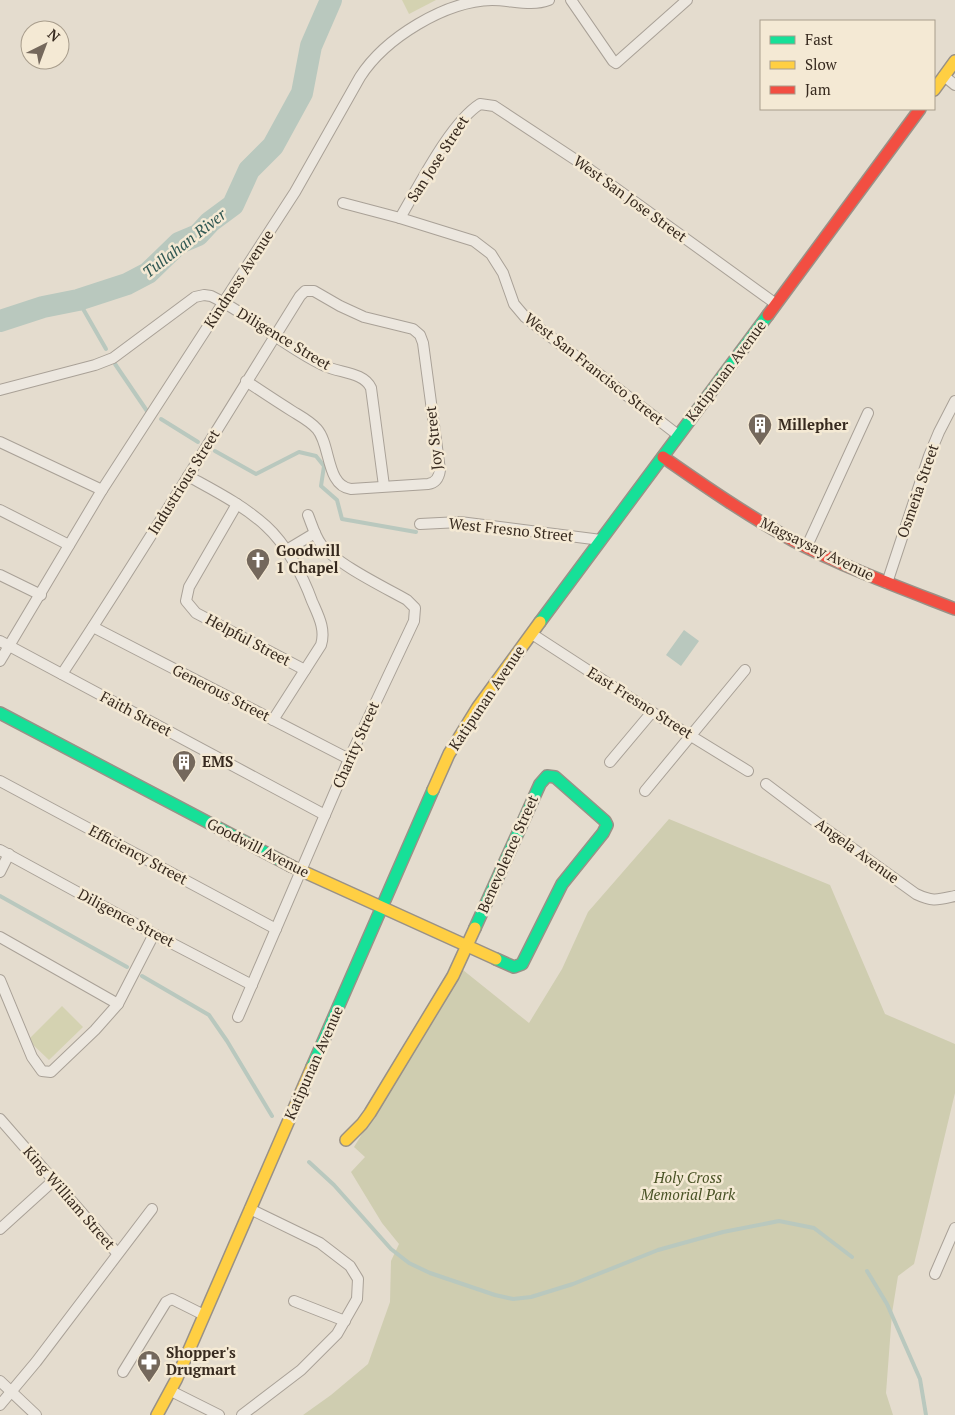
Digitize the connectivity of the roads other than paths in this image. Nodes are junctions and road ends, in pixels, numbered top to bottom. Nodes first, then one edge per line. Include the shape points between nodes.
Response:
1 (506, 0) edge
2 (550, 0) edge
3 (571, 0) edge
4 (687, 0) edge
5 (955, 61) edge
6 (944, 76) junction
7 (955, 85) edge
8 (935, 89) edge
9 (480, 104) joint
10 (919, 110) edge
11 (343, 203) dead end
12 (400, 218) junction
13 (305, 290) joint
14 (224, 303) junction
15 (776, 304) junction
16 (275, 336) junction
17 (246, 381) junction
18 (0, 390) edge
19 (955, 401) edge
20 (868, 413) dead end
21 (678, 435) junction
22 (0, 442) edge
23 (663, 457) junction
24 (188, 476) junction
25 (384, 486) junction
26 (102, 490) junction
27 (237, 504) junction
28 (0, 510) edge
29 (308, 516) dead end
30 (420, 524) dead end
31 (315, 532) junction
32 (601, 540) junction
33 (69, 545) junction
34 (807, 546) junction
35 (286, 551) junction
36 (0, 575) edge
37 (887, 583) junction
38 (41, 595) junction
39 (955, 609) edge
40 (93, 627) junction
41 (532, 634) junction
42 (0, 641) edge
43 (10, 646) junction
44 (0, 661) edge
45 (305, 670) junction
46 (745, 670) dead end
47 (62, 674) junction
48 (652, 712) junction
49 (0, 713) edge
50 (273, 720) junction
51 (692, 736) junction
52 (348, 759) junction
53 (610, 762) dead end
54 (748, 771) dead end
55 (0, 781) edge
56 (766, 784) dead end
57 (645, 791) dead end
58 (325, 815) junction
59 (4, 852) edge
60 (301, 871) junction
61 (0, 872) edge
62 (955, 896) edge
63 (382, 909) junction
64 (276, 929) junction
65 (154, 934) junction
66 (0, 937) edge
67 (467, 947) junction
68 (522, 964) joint
69 (0, 980) edge
70 (252, 985) junction
71 (118, 1004) junction
72 (238, 1017) dead end
73 (0, 1119) edge
74 (346, 1140) dead end
75 (53, 1181) junction
76 (152, 1209) dead end
77 (250, 1209) junction
78 (955, 1228) edge
79 (0, 1229) edge
80 (118, 1253) junction
81 (935, 1274) dead end
82 (294, 1300) dead end
83 (204, 1315) junction
84 (345, 1321) junction
85 (123, 1372) dead end
86 (0, 1382) edge
87 (171, 1391) junction
88 (12, 1392) junction
89 (0, 1406) edge
90 (36, 1415) edge
91 (157, 1415) edge
92 (219, 1415) edge
93 (242, 1415) edge

1 - 2 street, Kindness Avenue via 534,3
1 - 14 street, Kindness Avenue via 470,3 443,12 397,38 371,61 295,192
3 - 4 street via 616,63
5 - 6 street
6 - 7 street
6 - 8 street
9 - 12 street, San Jose Street via 468,111 441,148
9 - 15 street, West San Jose Street via 494,106 585,166
10 - 15 street, Katipunan Avenue
11 - 12 street, West San Francisco Street
12 - 21 street, West San Francisco Street via 474,241 491,254 503,273 514,304 525,317
13 - 16 street, Industrious Street
13 - 25 street, Joy Street via 314,291 364,317 413,329 422,340 439,474 433,484
14 - 16 street, Diligence Street
14 - 18 street, Diligence Street via 210,296 197,296 114,358
14 - 26 street, Kindness Avenue
15 - 21 street, Katipunan Avenue
16 - 17 street, Industrious Street
16 - 25 street, Diligence Street via 321,364 368,382
17 - 24 street, Industrious Street
17 - 25 street, Joy Street via 317,429 340,485 351,489
19 - 37 street, Osmeña Street via 929,456
20 - 34 street
21 - 23 street, Katipunan Avenue
22 - 26 street
23 - 32 street, Katipunan Avenue
23 - 34 street, Magsaysay Avenue via 774,531
24 - 27 street
24 - 40 street, Industrious Street
26 - 33 street, Kindness Avenue
27 - 35 street via 267,526
27 - 45 street, Helpful Street via 189,587 186,601 196,613
28 - 33 street
29 - 31 street, Charity Street
30 - 32 street, West Fresno Street via 460,522
31 - 35 street
31 - 52 street, Charity Street via 328,552 415,608 414,621
32 - 41 street, Katipunan Avenue
33 - 38 street, Kindness Avenue
34 - 37 street, Magsaysay Avenue
35 - 45 street via 305,583 324,636 322,645
36 - 38 street
37 - 39 street, Magsaysay Avenue
38 - 43 street, Kindness Avenue
40 - 47 street, Industrious Street
40 - 50 street, Generous Street
41 - 48 street, East Fresno Street
41 - 63 street, Katipunan Avenue via 478,707 449,754
42 - 43 street, Faith Street
43 - 44 street, Kindness Avenue
43 - 47 street, Faith Street
45 - 50 street
46 - 51 street
47 - 58 street, Faith Street
48 - 51 street, East Fresno Street
48 - 53 street
49 - 60 street, Goodwill Avenue
50 - 52 street, Generous Street
51 - 54 street, East Fresno Street
51 - 57 street
52 - 58 street, Charity Street
55 - 64 street, Efficiency Street
56 - 62 street, Angela Avenue via 916,894 929,900
58 - 60 street, Charity Street
59 - 61 street
59 - 65 street, Diligence Street
60 - 63 street, Goodwill Avenue
60 - 64 street, Charity Street
63 - 67 street, Goodwill Avenue
63 - 77 street, Katipunan Avenue
64 - 70 street, Charity Street
65 - 70 street, Diligence Street
65 - 71 street
66 - 71 street
67 - 68 street, Goodwill Avenue via 514,967
67 - 68 street, Benevolence Street via 540,784 543,779 555,777 606,825 604,833 562,884
67 - 74 street, Benevolence Street via 444,992 370,1113
69 - 71 street via 32,1057 42,1072 52,1072
70 - 72 street, Charity Street
73 - 75 street, King William Street
75 - 79 street
75 - 80 street, King William Street
76 - 80 street
77 - 83 street, Katipunan Avenue
77 - 84 street via 320,1243 350,1266 358,1279 357,1299
78 - 81 street
80 - 88 street
82 - 84 street
83 - 85 street via 172,1298 166,1302
83 - 87 street, Katipunan Avenue
84 - 93 street via 337,1334 301,1370
86 - 88 street
87 - 91 street, Katipunan Avenue
87 - 92 street
88 - 89 street
88 - 90 street

